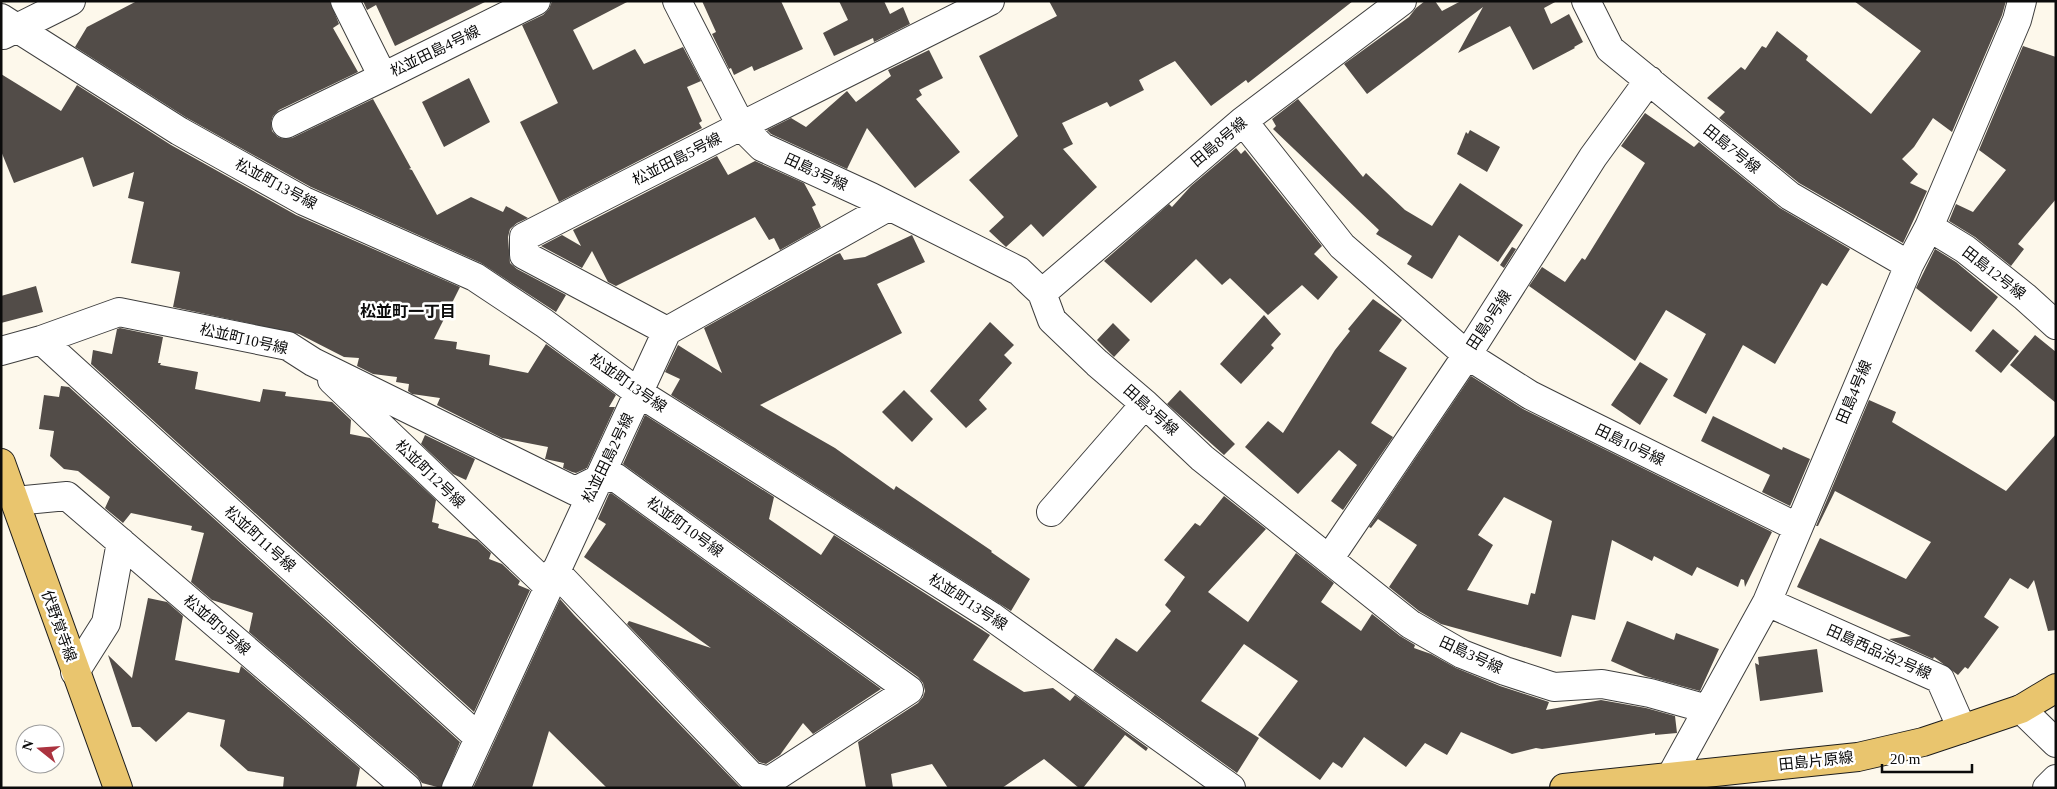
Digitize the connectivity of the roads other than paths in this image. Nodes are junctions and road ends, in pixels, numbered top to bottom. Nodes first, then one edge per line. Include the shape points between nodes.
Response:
1 (71, 1) edge
2 (345, 1) edge
3 (536, 1) edge
4 (677, 1) edge
5 (990, 1) edge
6 (1402, 1) edge
7 (1586, 1) edge
8 (2022, 1) edge
9 (6, 27) edge
10 (383, 77) junction
11 (1648, 80) junction
12 (1243, 121) junction
13 (286, 124) dead end
14 (741, 126) junction
15 (888, 207) junction
16 (1929, 227) junction
17 (1909, 265) junction
18 (1042, 293) junction
19 (2056, 325) edge
20 (667, 331) junction
21 (41, 340) junction
22 (1, 351) edge
23 (1467, 355) junction
24 (313, 362) junction
25 (639, 393) junction
26 (1145, 404) junction
27 (1, 463) edge
28 (597, 480) junction
29 (15, 501) junction
30 (1051, 512) dead end
31 (1797, 527) junction
32 (121, 542) junction
33 (1329, 560) junction
34 (552, 578) junction
35 (1767, 602) junction
36 (76, 672) junction
37 (2056, 688) edge
38 (1707, 709) junction
39 (2021, 709) junction
40 (1962, 729) junction
41 (479, 738) junction
42 (2056, 743) edge
43 (1671, 776) junction
44 (2056, 779) edge
45 (118, 788) edge
46 (407, 788) edge
47 (456, 788) edge
48 (1231, 788) edge
49 (1564, 788) edge
50 (2047, 788) edge

1 - 9 street
2 - 10 street, 松並田島4号線
3 - 10 street, 松並田島4号線
4 - 14 street, 田島3号線
5 - 14 street, 松並田島5号線
6 - 12 street, 田島8号線
7 - 11 street, 田島7号線 via 1610,49
8 - 16 street, 田島4号線 via 2017,20
9 - 25 street, 松並町13号線 via 179,131 304,201 475,277
10 - 13 street
11 - 17 street, 田島7号線 via 1790,196
11 - 23 street, 田島9号線 via 1593,157
12 - 18 street, 田島8号線
12 - 23 street, 田島10号線 via 1342,246
14 - 15 street, 田島3号線 via 762,147
14 - 20 street, 松並田島5号線 via 524,237 524,255
15 - 18 street, 田島3号線 via 1019,271
15 - 20 street
16 - 17 street, 田島4号線
16 - 19 street, 田島12号線 via 1965,249
17 - 31 street, 田島4号線
18 - 26 street, 田島3号線 via 1052,320
20 - 25 street, 松並田島2号線
21 - 22 street, 松並町10号線
21 - 24 street, 松並町10号線 via 119,312 288,346
21 - 41 street, 松並町11号線
23 - 31 street, 田島10号線 via 1530,395
23 - 33 street, 田島9号線
24 - 28 street, 松並町10号線 via 575,491
24 - 34 street, 松並町12号線
25 - 28 street, 松並田島2号線
25 - 48 street, 松並町13号線 via 991,616
26 - 30 street
26 - 33 street, 田島3号線 via 1202,458
27 - 29 main road, 伏野覚寺線
28 - 34 street, 松並田島2号線
28 - 34 street, 松並町10号線 via 615,477 909,690 769,781 750,776
29 - 32 street, 松並町9号線 via 67,496
29 - 36 main road, 伏野覚寺線
31 - 35 street, 田島4号線
32 - 36 street via 106,623
32 - 46 street, 松並町9号線
33 - 38 street, 田島3号線 via 1410,624 1482,663 1554,687 1602,684
34 - 41 street, 松並田島2号線
35 - 38 street, 田島4号線
35 - 40 street, 田島西品治2号線 via 1940,679
36 - 45 main road, 伏野覚寺線
37 - 39 main road, 田島片原線
38 - 43 street, 田島4号線
39 - 40 main road, 田島片原線
39 - 42 street
40 - 43 main road, 田島片原線 via 1924,742 1858,757
41 - 47 street, 松並田島2号線
43 - 49 main road, 田島片原線
44 - 50 street

